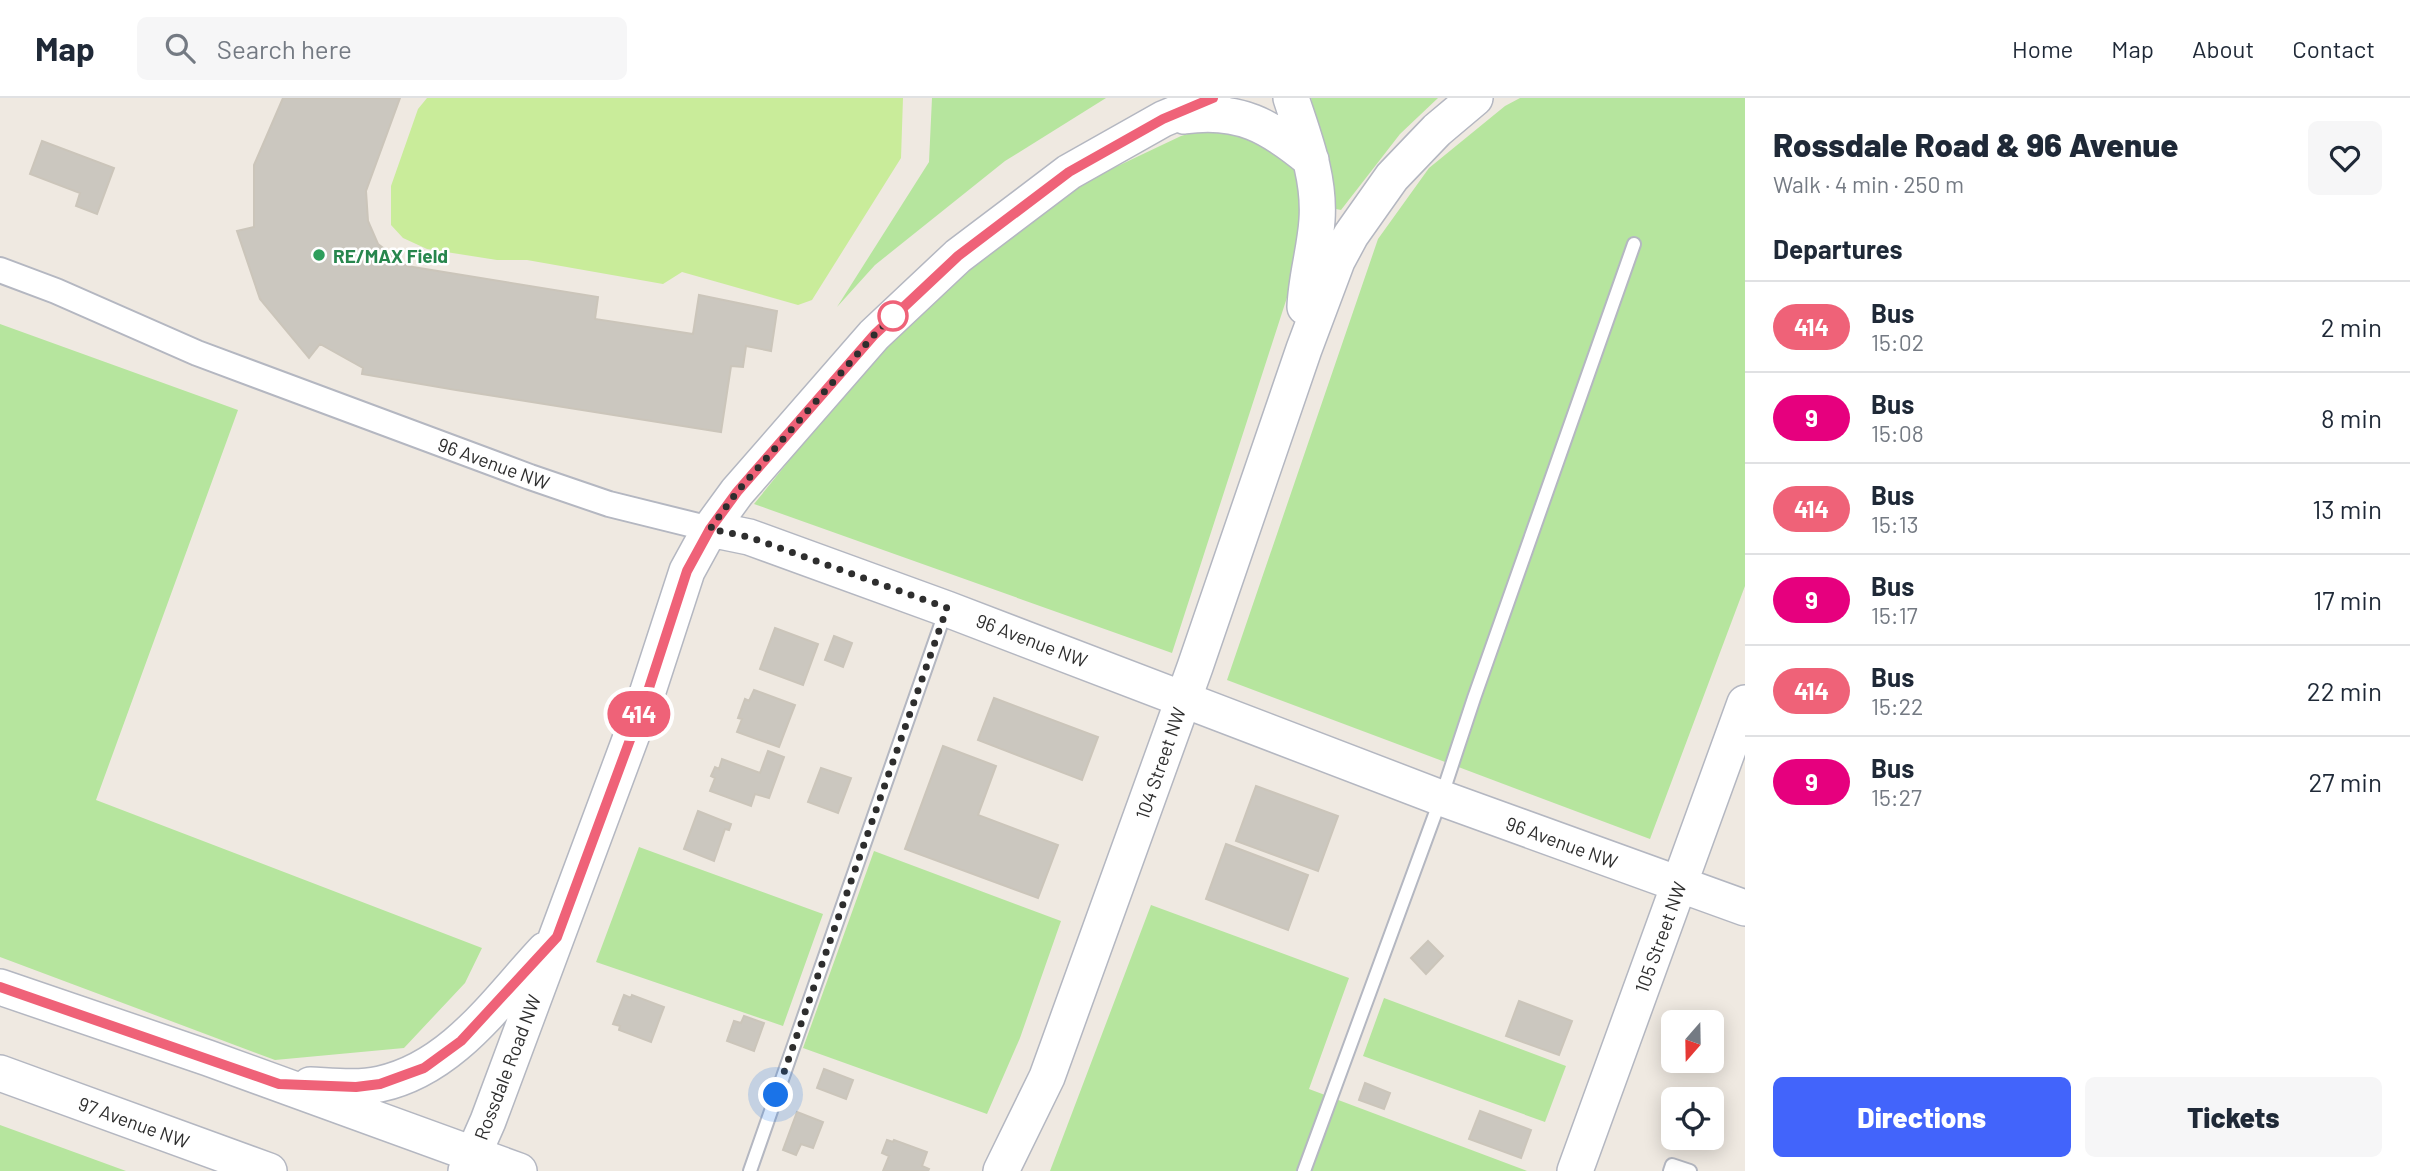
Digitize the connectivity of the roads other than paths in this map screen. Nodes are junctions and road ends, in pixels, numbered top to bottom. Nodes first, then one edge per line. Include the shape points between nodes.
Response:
1 (1213, 98) edge
2 (1291, 98) edge
3 (1475, 98) edge
4 (1168, 109) edge
5 (1311, 160) junction
6 (1634, 244) dead end
7 (0, 270) edge
8 (1304, 349) junction
9 (710, 529) junction
10 (947, 608) junction
11 (1182, 700) junction
12 (1745, 703) edge
13 (1441, 798) junction
14 (1678, 886) junction
15 (1745, 908) edge
16 (557, 937) junction
17 (0, 987) edge
18 (0, 1073) edge
19 (1047, 1077) junction
20 (279, 1084) junction
21 (469, 1163) edge
22 (1580, 1168) edge
23 (269, 1171) edge
24 (519, 1171) edge
25 (750, 1171) edge
26 (1000, 1171) edge
27 (1025, 1171) edge
28 (1304, 1171) edge
29 (1670, 1171) edge
30 (1690, 1171) edge

1 - 4 main road, Rossdale Road NW
2 - 5 main road
3 - 8 main road via 1437,130 1375,199 1337,261
4 - 5 main road via 1246,118 1283,136
4 - 9 main road, Rossdale Road NW via 1069,172 958,256 874,335
5 - 8 main road via 1317,221 1306,291
6 - 13 lane
7 - 9 street, 96 Avenue NW via 197,354 530,477 609,504
8 - 11 main road, 104 Street NW
9 - 10 main road, 96 Avenue NW via 749,537
9 - 16 main road, Rossdale Road NW via 687,571
10 - 11 main road, 96 Avenue NW
10 - 25 lane
11 - 13 main road, 96 Avenue NW
11 - 19 main road, 104 Street NW
12 - 14 main road, 105 Street NW
13 - 14 main road, 96 Avenue NW
13 - 28 lane
14 - 15 main road, 96 Avenue NW
14 - 22 main road, 105 Street NW
16 - 20 main road via 461,1041 424,1068 380,1084 356,1087
16 - 21 main road, Rossdale Road NW
17 - 20 main road
18 - 23 main road, 97 Avenue NW
19 - 26 main road, 104 Street NW
19 - 27 main road
20 - 21 main road
21 - 24 main road
29 - 30 lane via 1672,1165

